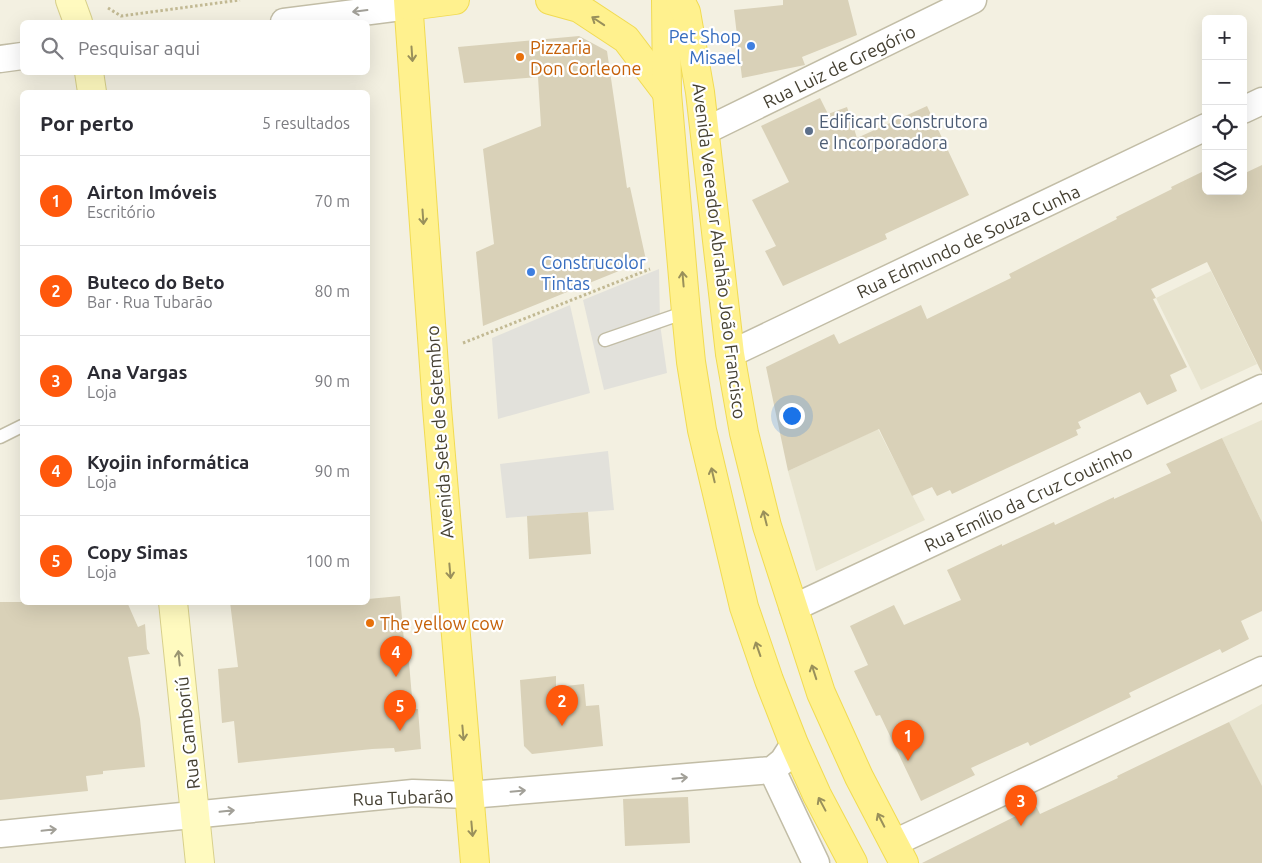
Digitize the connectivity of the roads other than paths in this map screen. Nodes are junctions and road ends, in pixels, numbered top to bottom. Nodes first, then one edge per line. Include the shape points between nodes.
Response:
1 (70, 0) edge
2 (455, 0) edge
3 (550, 0) edge
4 (666, 0) edge
5 (680, 0) edge
6 (973, 0) edge
7 (409, 3) edge
8 (77, 20) edge
9 (297, 20) edge
10 (20, 56) edge
11 (0, 59) edge
12 (89, 75) edge
13 (92, 90) edge
14 (667, 94) junction
15 (1262, 101) edge
16 (1247, 108) edge
17 (1202, 130) edge
18 (705, 131) junction
19 (686, 312) junction
20 (605, 340) dead end
21 (730, 354) junction
22 (691, 362) junction
23 (1262, 388) edge
24 (20, 427) edge
25 (0, 437) edge
26 (173, 605) edge
27 (793, 608) junction
28 (1262, 670) edge
29 (794, 744) junction
30 (772, 770) junction
31 (469, 795) junction
32 (196, 814) junction
33 (0, 834) edge
34 (899, 853) edge
35 (200, 863) edge
36 (474, 863) edge
37 (816, 863) edge
38 (852, 863) edge

1 - 8 street
2 - 7 main road
14 -> 3 main road via 626,39 580,8
4 - 14 main road, Avenida Vereador Abrahão João Francisco
5 - 18 main road, Avenida Vereador Abrahão João Francisco via 686,12
6 - 18 street, Rua Luiz de Gregório
7 -> 9 street
7 -> 31 main road, Avenida Sete de Setembro via 433,355
10 - 11 street
12 - 13 street
19 -> 14 main road, Avenida Vereador Abrahão João Francisco
15 - 16 street
17 - 21 street, Rua Edmundo de Souza Cunha
18 - 21 main road, Avenida Vereador Abrahão João Francisco
19 - 20 lane
19 - 22 main road, Avenida Vereador Abrahão João Francisco
21 - 22 main road
27 -> 21 main road, Avenida Vereador Abrahão João Francisco via 767,526 744,433
29 -> 22 main road, Avenida Vereador Abrahão João Francisco via 744,607 702,430
23 - 27 street, Rua Emílio da Cruz Coutinho
24 - 25 lane
32 -> 26 street, Rua Camboriú
34 -> 27 main road, Avenida Vereador Abrahão João Francisco via 859,777 821,693
28 - 34 street
29 - 30 street
38 -> 29 main road, Avenida Vereador Abrahão João Francisco
31 -> 30 street, Rua Tubarão
30 - 37 street
32 -> 31 street, Rua Tubarão via 413,793
31 -> 36 main road, Avenida Sete de Setembro
33 -> 32 street, Rua Tubarão
32 - 35 street, Rua Camboriú

